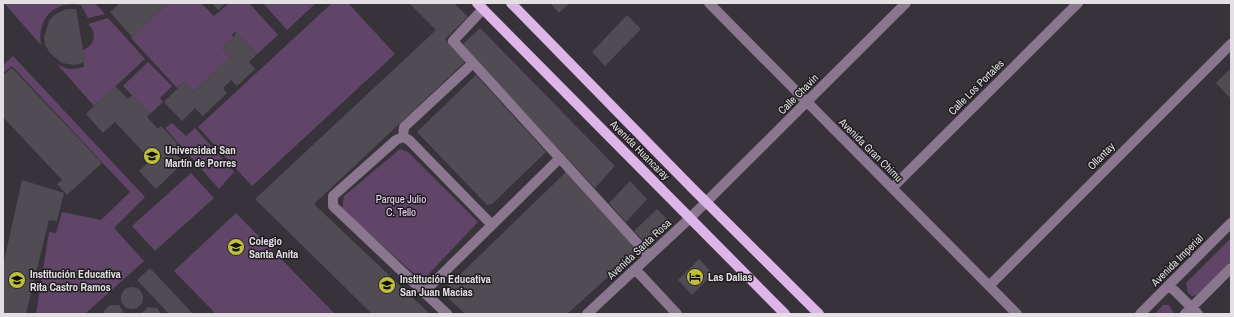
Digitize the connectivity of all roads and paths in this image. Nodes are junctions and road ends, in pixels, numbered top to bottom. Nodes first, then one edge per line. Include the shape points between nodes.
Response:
1 (511, 3) edge
2 (906, 3) edge
3 (1078, 3) edge
4 (713, 4) edge
5 (480, 6) edge
6 (1231, 44) edge
7 (473, 62) junction
8 (807, 103) junction
9 (403, 137) junction
10 (560, 158) junction
11 (892, 188) junction
12 (707, 202) junction
13 (690, 218) junction
14 (1231, 224) edge
15 (492, 225) junction
16 (649, 256) junction
17 (1231, 268) edge
18 (636, 269) junction
19 (1169, 285) junction
20 (989, 286) junction
21 (424, 292) junction
22 (1191, 312) edge
23 (447, 314) edge
24 (587, 314) edge
25 (677, 314) edge
26 (785, 314) edge
27 (819, 314) edge
28 (1017, 314) edge
29 (1140, 314) edge

1 - 12 main road, Avenida Huancaray
2 - 8 street, Calle Chavín
3 - 11 street, Calle Los Portales
4 - 8 street, Avenida Gran Chimu
5 - 7 street via 453,41
5 - 13 main road, Avenida Huancaray
6 - 20 street, Ollantay
7 - 9 street via 404,127
7 - 10 street
8 - 11 street, Avenida Gran Chimu
8 - 12 street, Calle Chavín
9 - 15 street via 409,140
9 - 21 street via 390,145 333,196 332,201 333,206
10 - 15 street
10 - 16 street
11 - 20 street, Avenida Gran Chimu
12 - 13 street, Avenida Santa Rosa
12 - 27 main road, Avenida Huancaray
13 - 16 street, Avenida Santa Rosa
13 - 26 main road, Avenida Huancaray
14 - 19 street, Avenida Imperial
15 - 21 street
16 - 18 street, Avenida Santa Rosa
17 - 22 street
18 - 24 street, Avenida Santa Rosa
18 - 25 street
19 - 22 street
19 - 29 street, Avenida Imperial
20 - 28 street, Avenida Gran Chimu
21 - 23 street

